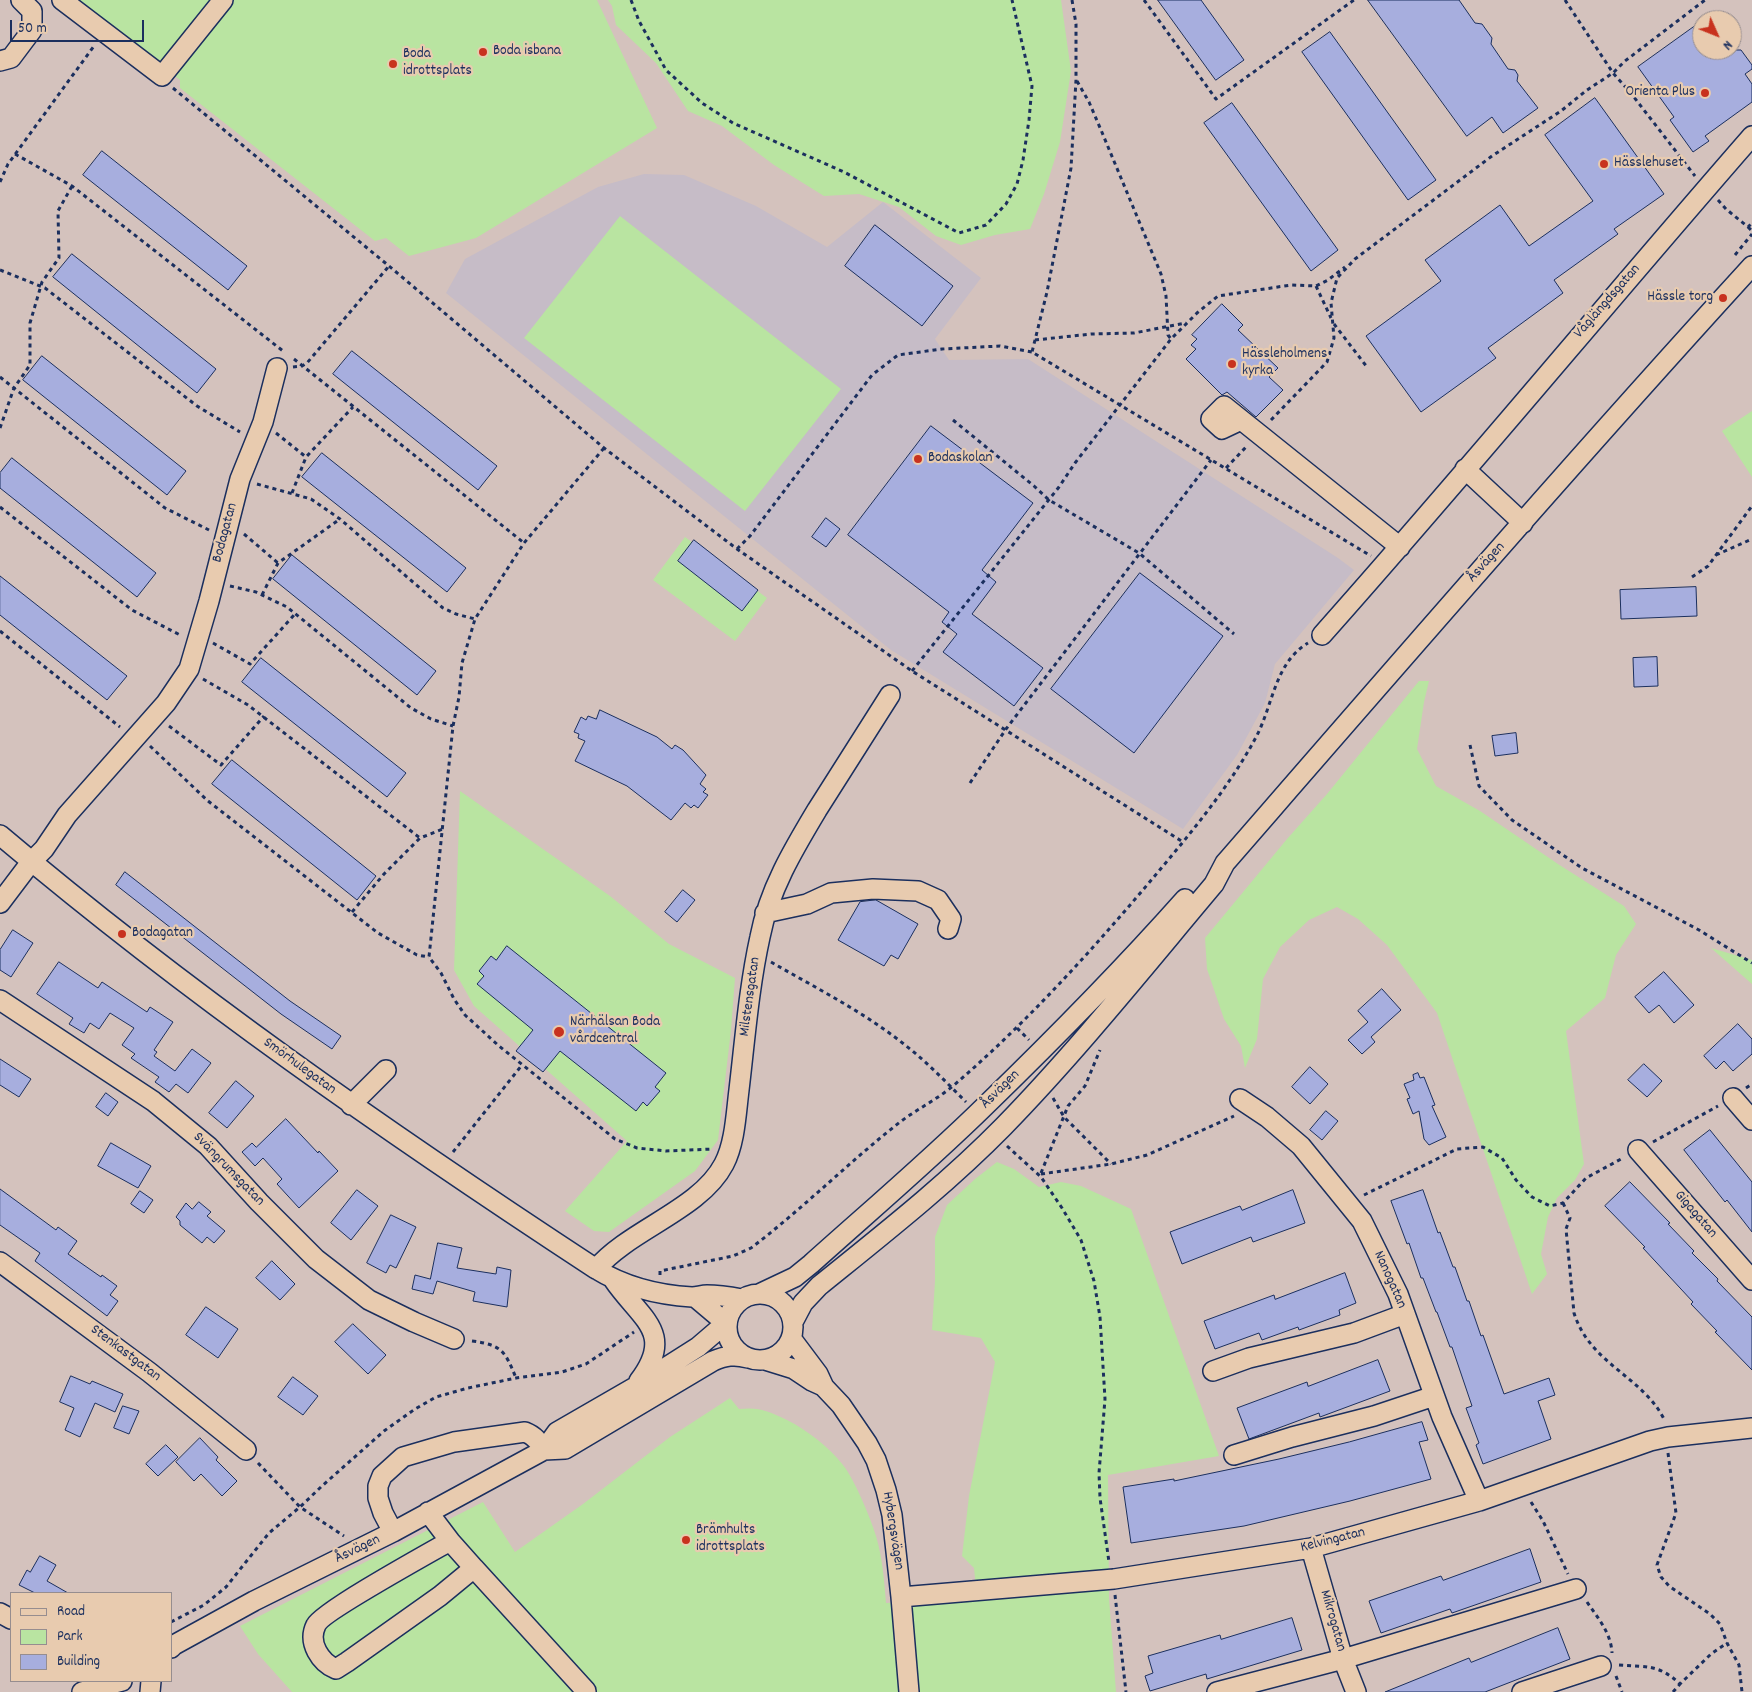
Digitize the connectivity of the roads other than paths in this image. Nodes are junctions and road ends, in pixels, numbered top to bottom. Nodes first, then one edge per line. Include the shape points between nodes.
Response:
1 (21, 0) edge
2 (62, 0) edge
3 (223, 0) edge
4 (0, 61) edge
5 (1752, 136) edge
6 (1752, 266) edge
7 (278, 368) road end
8 (1241, 420) dead end
9 (1465, 469) junction
10 (1523, 523) junction
11 (1400, 547) junction
12 (1322, 635) road end
13 (890, 695) dead end
14 (0, 835) edge
15 (32, 862) junction
16 (1225, 863) junction
17 (0, 903) edge
18 (765, 913) junction
19 (948, 929) dead end
20 (0, 1000) edge
21 (386, 1070) dead end
22 (1733, 1098) road end
23 (1246, 1103) road end
24 (351, 1105) junction
25 (1752, 1120) edge
26 (1638, 1150) road end
27 (0, 1262) edge
28 (596, 1269) junction
29 (613, 1279) junction
30 (1752, 1280) edge
31 (694, 1297) junction
32 (750, 1297) junction
33 (1405, 1314) junction
34 (727, 1325) junction
35 (792, 1330) junction
36 (454, 1339) road end
37 (757, 1359) junction
38 (1213, 1370) dead end
39 (824, 1386) junction
40 (635, 1387) junction
41 (1434, 1396) junction
42 (1752, 1428) edge
43 (246, 1450) road end
44 (544, 1450) junction
45 (1234, 1455) dead end
46 (1478, 1501) junction
47 (428, 1512) junction
48 (393, 1532) junction
49 (450, 1541) junction
50 (1311, 1548) junction
51 (474, 1568) junction
52 (1576, 1590) road end
53 (902, 1598) junction
54 (172, 1647) edge
55 (1343, 1659) junction
56 (1607, 1665) road end
57 (116, 1682) edge
58 (82, 1688) edge
59 (586, 1691) dead end
60 (909, 1692) edge
61 (1217, 1692) edge
62 (1356, 1692) edge
63 (1522, 1692) edge

1 - 4 street via 32,11 32,30 11,58
2 - 3 street via 162,76
5 - 9 street, Våglängdsgatan
6 - 10 street, Åsvägen
7 - 15 street, Bodagatan via 263,422 240,479 187,671 166,702 66,814
8 - 11 street
9 - 10 street
9 - 11 street, Våglängdsgatan
10 - 16 street, Åsvägen
11 - 12 street, Våglängdsgatan
13 - 18 street, Milstensgatan via 787,860
14 - 15 street, Smörhulegatan
15 - 17 street, Bodagatan
15 - 24 street, Smörhulegatan via 233,1019
16 - 32 street, Åsvägen via 1206,875 1137,953 984,1108 810,1264 794,1276
16 - 35 street, Åsvägen via 1207,891 1002,1128 937,1191 819,1286 803,1304
18 - 19 street via 807,904 831,893 918,891 938,900 948,912 951,919
18 - 28 street, Milstensgatan via 746,1022 734,1124 724,1164 691,1200 606,1256
20 - 36 street, Svängrumsgatan via 153,1101 208,1146 316,1259 369,1300
21 - 24 street
22 - 25 street
23 - 33 street, Nanogatan via 1301,1146 1362,1221
24 - 28 street, Smörhulegatan
26 - 30 street, Gigagatan
27 - 43 street, Stenkastgatan via 149,1372
28 - 29 street, Smörhulegatan
29 - 31 street, Smörhulegatan via 658,1293
29 - 40 street, Smörhulegatan via 647,1321 655,1339 654,1358
31 - 32 street, Smörhulegatan
31 - 34 street
32 - 34 street via 730,1312
32 - 35 street via 769,1295 779,1300 786,1307
33 - 38 street via 1354,1333
33 - 41 street, Nanogatan
34 - 37 street via 731,1343 738,1352
34 - 40 street, Åsvägen
35 - 37 street via 786,1347 779,1354
35 - 39 street, Hybergsvägen
37 - 39 street, Hybergsvägen via 794,1369
37 - 44 street, Åsvägen via 736,1355 712,1361 565,1449
39 - 53 street, Hybergsvägen via 852,1420 878,1468 892,1515
40 - 44 street, Åsvägen via 557,1432
41 - 45 street
41 - 46 street, Nanogatan
42 - 46 street, Kelvingatan via 1650,1441
44 - 47 street, Åsvägen
44 - 48 street via 537,1439 525,1432 454,1442 403,1457 382,1476 378,1486 378,1498
46 - 50 street, Kelvingatan
47 - 48 street, Åsvägen
47 - 49 street
48 - 54 street, Åsvägen via 254,1601
49 - 51 street
49 - 51 street via 339,1606 316,1624 312,1638 317,1652 328,1666 336,1669 347,1662
50 - 53 street, Kelvingatan via 1114,1579
50 - 55 street, Mikrogatan
51 - 59 street
52 - 55 street
53 - 60 street, Hybergsvägen
55 - 61 street
55 - 62 street, Mikrogatan
56 - 63 street
57 - 58 street

